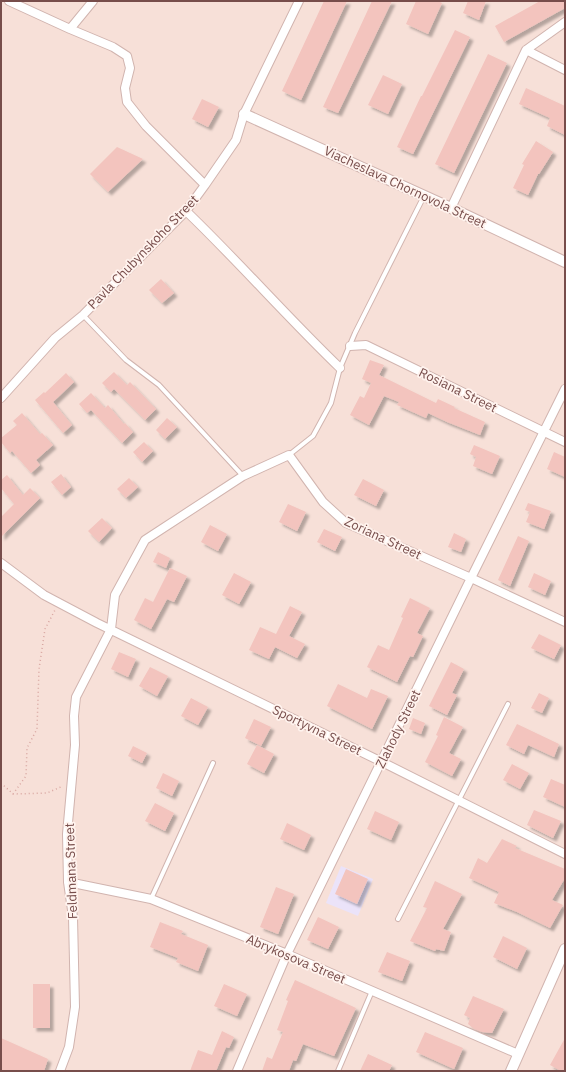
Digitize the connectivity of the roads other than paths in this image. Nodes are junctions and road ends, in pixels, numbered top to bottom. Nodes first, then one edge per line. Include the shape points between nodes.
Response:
1 (9, 1) edge
2 (93, 1) edge
3 (299, 1) edge
4 (565, 22) edge
5 (70, 29) junction
6 (526, 50) junction
7 (565, 70) edge
8 (244, 114) junction
9 (205, 185) junction
10 (424, 195) junction
11 (451, 208) junction
12 (186, 211) junction
13 (565, 262) edge
14 (83, 315) junction
15 (350, 346) junction
16 (340, 368) junction
17 (565, 389) edge
18 (1, 398) edge
19 (543, 432) junction
20 (565, 442) edge
21 (289, 455) junction
22 (243, 476) junction
23 (1, 563) edge
24 (471, 578) junction
25 (565, 622) edge
26 (111, 629) junction
27 (508, 704) dead end
28 (382, 762) junction
29 (213, 763) dead end
30 (458, 801) junction
31 (565, 854) edge
32 (68, 882) junction
33 (151, 899) junction
34 (398, 919) dead end
35 (565, 949) edge
36 (288, 954) junction
37 (372, 991) junction
38 (518, 1054) junction
39 (60, 1071) edge
40 (237, 1071) edge
41 (338, 1071) edge
42 (511, 1071) edge

1 - 5 street
2 - 5 street
3 - 8 street, Pavla Chubynskoho Street
4 - 6 street
5 - 9 street via 113,47 127,56 130,68 125,88 127,102 146,126
6 - 7 street
6 - 11 street
8 - 9 street, Pavla Chubynskoho Street via 236,140
8 - 10 street, Viacheslava Chornovola Street
9 - 12 street, Pavla Chubynskoho Street
10 - 11 street, Viacheslava Chornovola Street
10 - 15 lane
11 - 13 street, Viacheslava Chornovola Street
12 - 14 street, Pavla Chubynskoho Street
12 - 16 street
14 - 18 street, Pavla Chubynskoho Street via 55,338
14 - 22 lane via 126,360 159,385
15 - 16 lane
15 - 19 street, Rosiana Street via 366,345
16 - 21 lane via 331,403 313,436
17 - 19 street, Zlahody Street
19 - 20 street, Rosiana Street
19 - 24 street, Zlahody Street
21 - 22 street
21 - 24 street, Zoriana Street via 323,502 346,523
22 - 26 street via 145,540 115,595
23 - 26 street, Sportyvna Street via 44,595
24 - 25 street, Zoriana Street
24 - 28 street, Zlahody Street
26 - 28 street, Sportyvna Street
26 - 32 street, Feldmana Street via 76,697 75,745 67,834
27 - 30 lane
28 - 30 street, Sportyvna Street
28 - 36 street, Zlahody Street
29 - 33 lane
30 - 31 street, Sportyvna Street
30 - 34 lane
32 - 33 street, Abrykosova Street
32 - 39 street, Feldmana Street via 73,917 75,1007 69,1046
33 - 36 street, Abrykosova Street
35 - 38 street
36 - 37 street, Abrykosova Street
36 - 40 street, Zlahody Street
37 - 38 street, Abrykosova Street
37 - 41 lane
38 - 42 street

